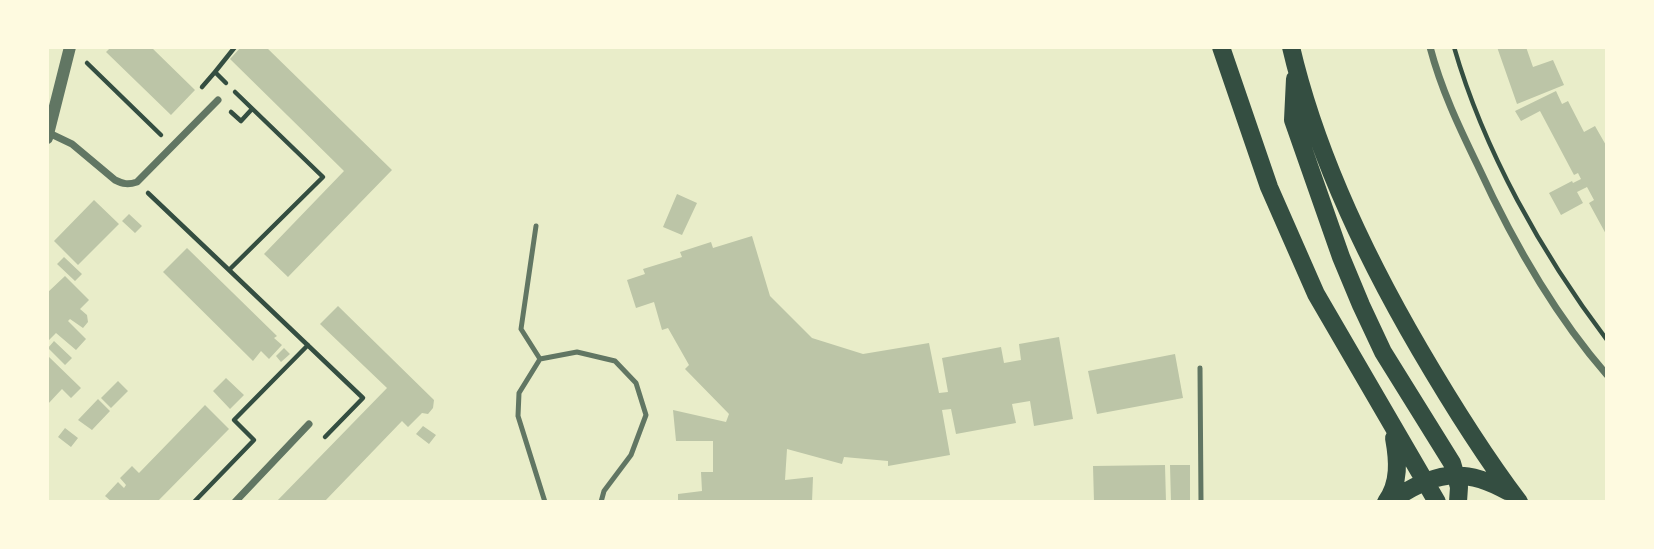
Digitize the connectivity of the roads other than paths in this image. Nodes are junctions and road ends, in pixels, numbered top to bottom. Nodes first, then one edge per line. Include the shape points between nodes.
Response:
1 (70, 47) edge
2 (1221, 47) edge
3 (1291, 47) edge
4 (1430, 47) edge
5 (1295, 65) junction
6 (218, 100) road end
7 (48, 135) edge
8 (536, 226) dead end
9 (540, 359) junction
10 (1200, 368) dead end
11 (1607, 375) edge
12 (309, 424) road end
13 (1393, 429) junction
14 (1456, 474) junction
15 (1425, 483) junction
16 (1516, 498) edge
17 (235, 502) edge
18 (545, 502) edge
19 (601, 502) edge
20 (1201, 502) edge
21 (1388, 502) edge
22 (1437, 502) edge
23 (1458, 502) edge

1 - 7 street
2 - 13 main road via 1269,187 1316,294
3 - 5 main road
4 - 11 street via 1454,117 1504,221 1561,315
5 - 14 main road via 1293,120 1341,257 1383,352
5 - 16 main road via 1336,180 1380,282 1458,415
6 - 7 street via 136,183 115,180 72,144
8 - 9 lane via 521,329
9 - 18 lane via 519,393 518,416
9 - 19 lane via 577,352 615,361 636,383 646,415 631,455
10 - 20 lane
12 - 17 street
13 - 15 main road
13 - 21 main road via 1397,468
14 - 15 main road
14 - 16 main road via 1481,478
14 - 23 main road
15 - 21 main road
15 - 22 main road

